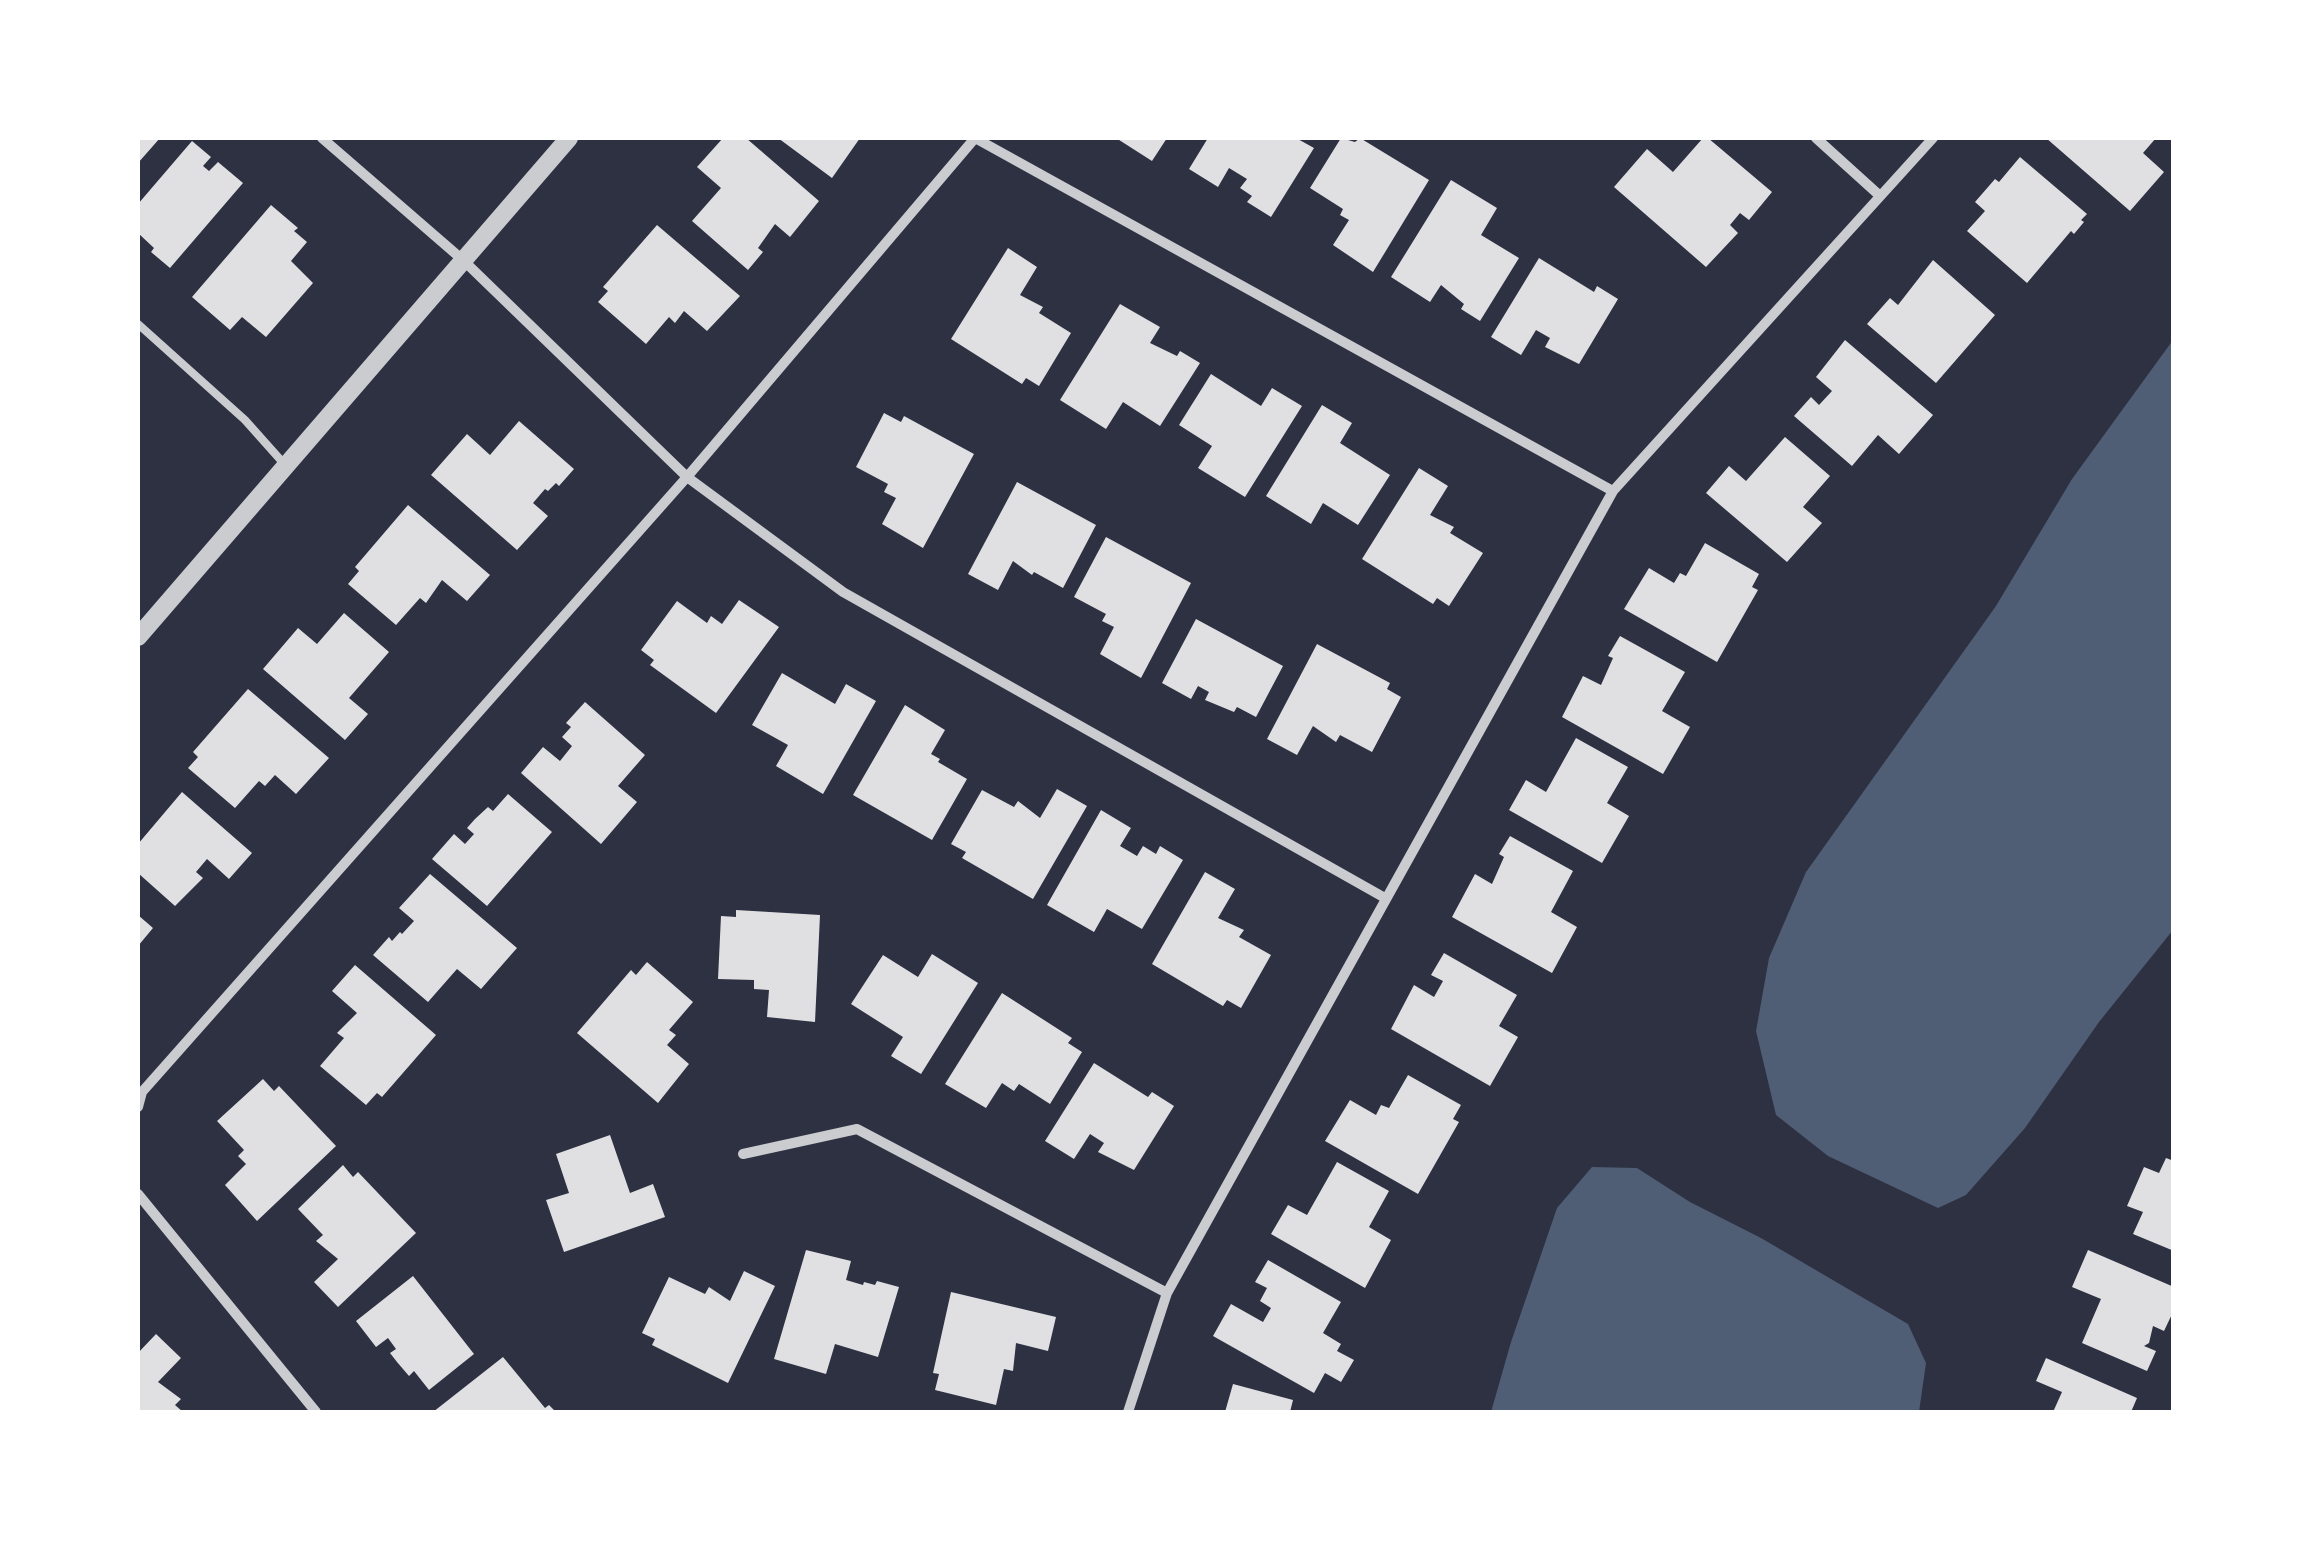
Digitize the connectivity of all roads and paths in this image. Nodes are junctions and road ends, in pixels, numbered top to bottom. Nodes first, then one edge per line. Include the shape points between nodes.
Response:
1 (322, 138) edge
2 (570, 138) edge
3 (975, 138) edge
4 (1816, 138) edge
5 (1933, 138) edge
6 (1879, 195) junction
7 (464, 262) junction
8 (138, 324) edge
9 (286, 466) junction
10 (687, 477) junction
11 (1613, 491) junction
12 (138, 637) edge
13 (1385, 898) junction
14 (138, 1107) edge
15 (743, 1154) dead end
16 (138, 1194) edge
17 (1167, 1292) junction
18 (316, 1412) edge
19 (1128, 1412) edge

1 - 7 street
2 - 7 street
3 - 10 street
3 - 11 street
4 - 6 street
5 - 6 street
6 - 11 street
7 - 9 street
7 - 10 street
8 - 9 lane
9 - 12 street
10 - 13 street via 843,592
10 - 14 street via 142,1092
11 - 13 street
13 - 17 street
15 - 17 street via 857,1128
16 - 18 street
17 - 19 street

